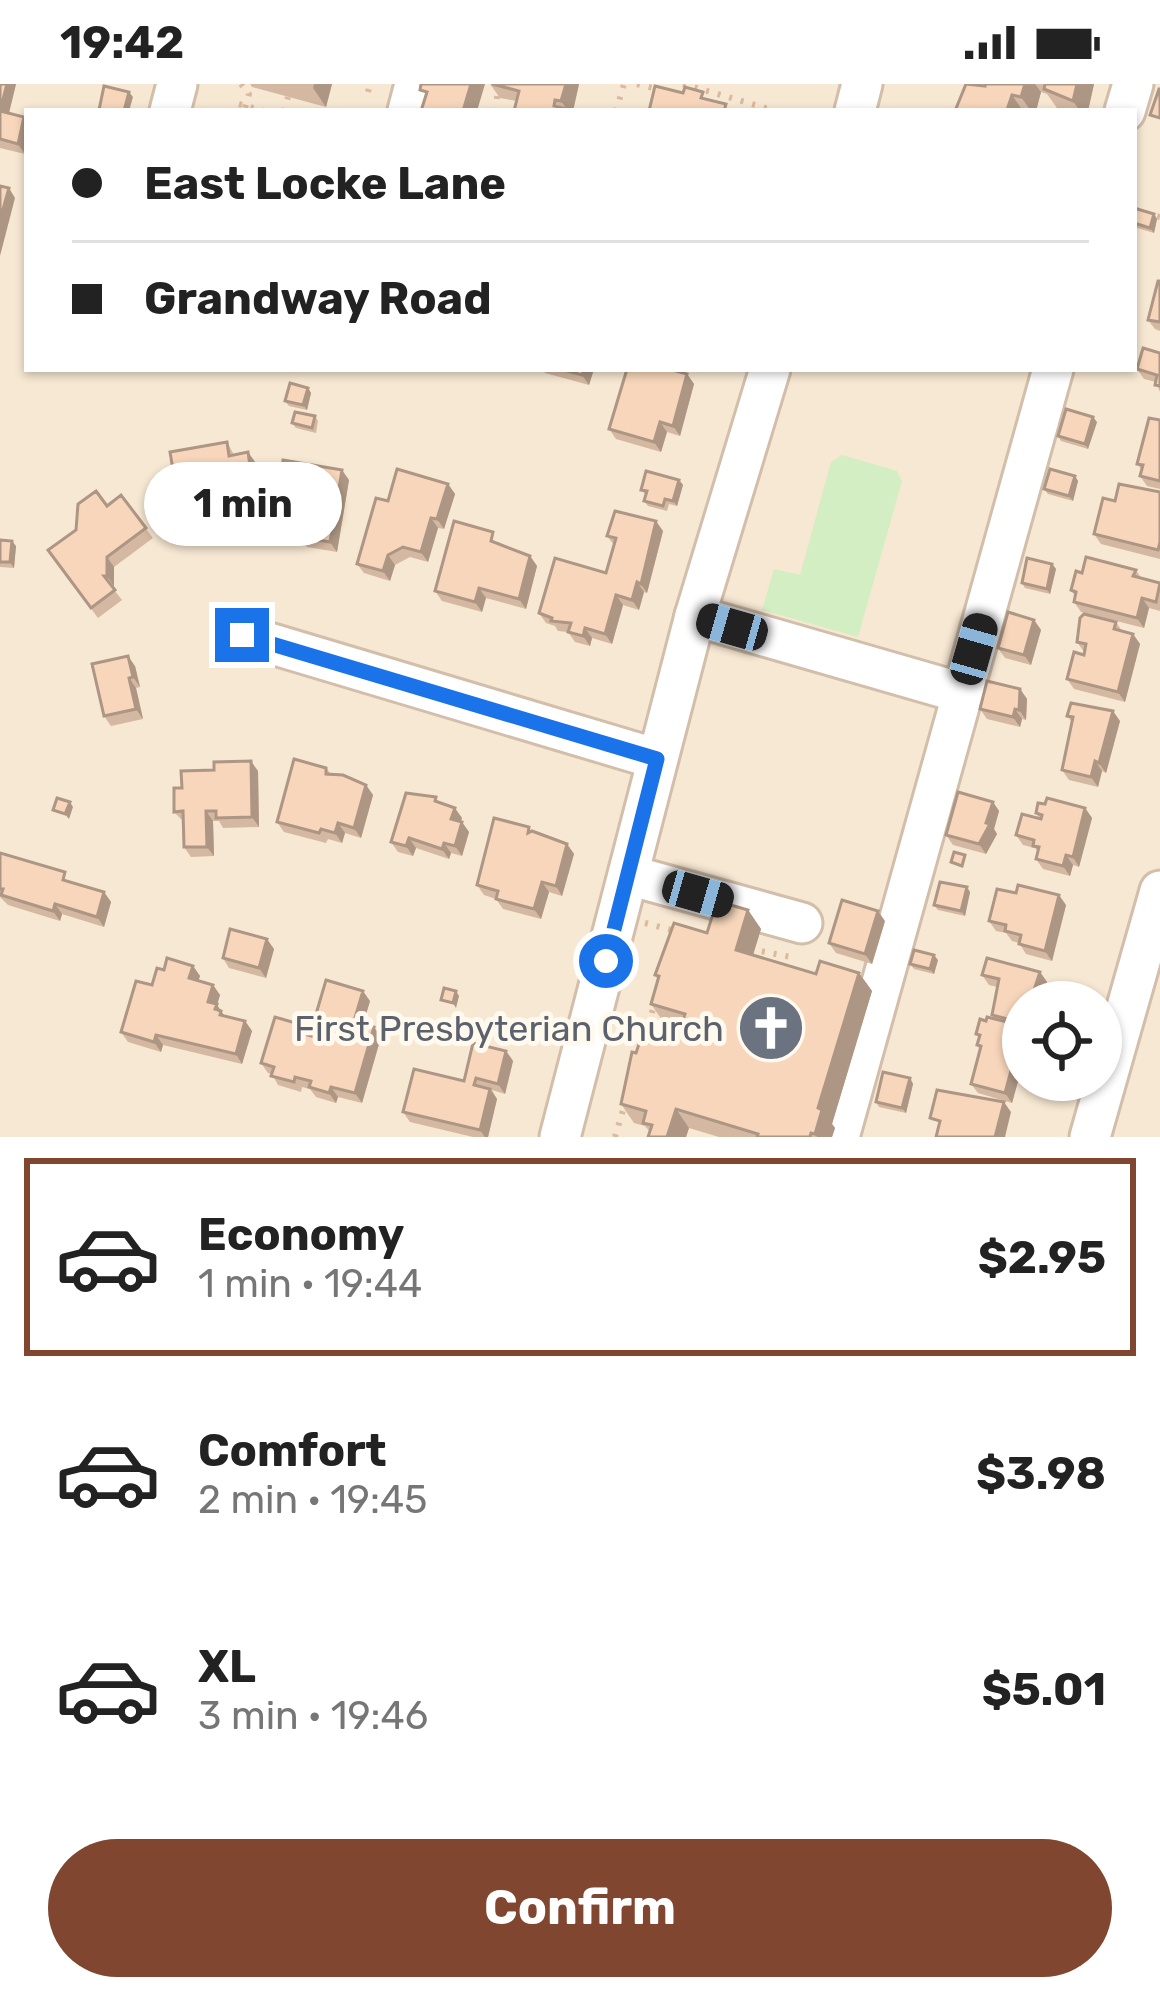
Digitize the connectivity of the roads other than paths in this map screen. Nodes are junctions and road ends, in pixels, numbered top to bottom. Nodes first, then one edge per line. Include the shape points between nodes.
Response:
1 (769, 372) edge
2 (1052, 372) edge
3 (695, 616) junction
4 (242, 635) dead end
5 (962, 693) junction
6 (657, 759) junction
7 (629, 875) junction
8 (1160, 891) edge
9 (802, 923) dead end
10 (560, 1137) edge
11 (839, 1137) edge
12 (1090, 1137) edge

1 - 3 street
2 - 5 street
3 - 5 street
3 - 6 street
4 - 6 street
5 - 11 street
6 - 7 street
7 - 9 street
7 - 10 street
8 - 12 street

